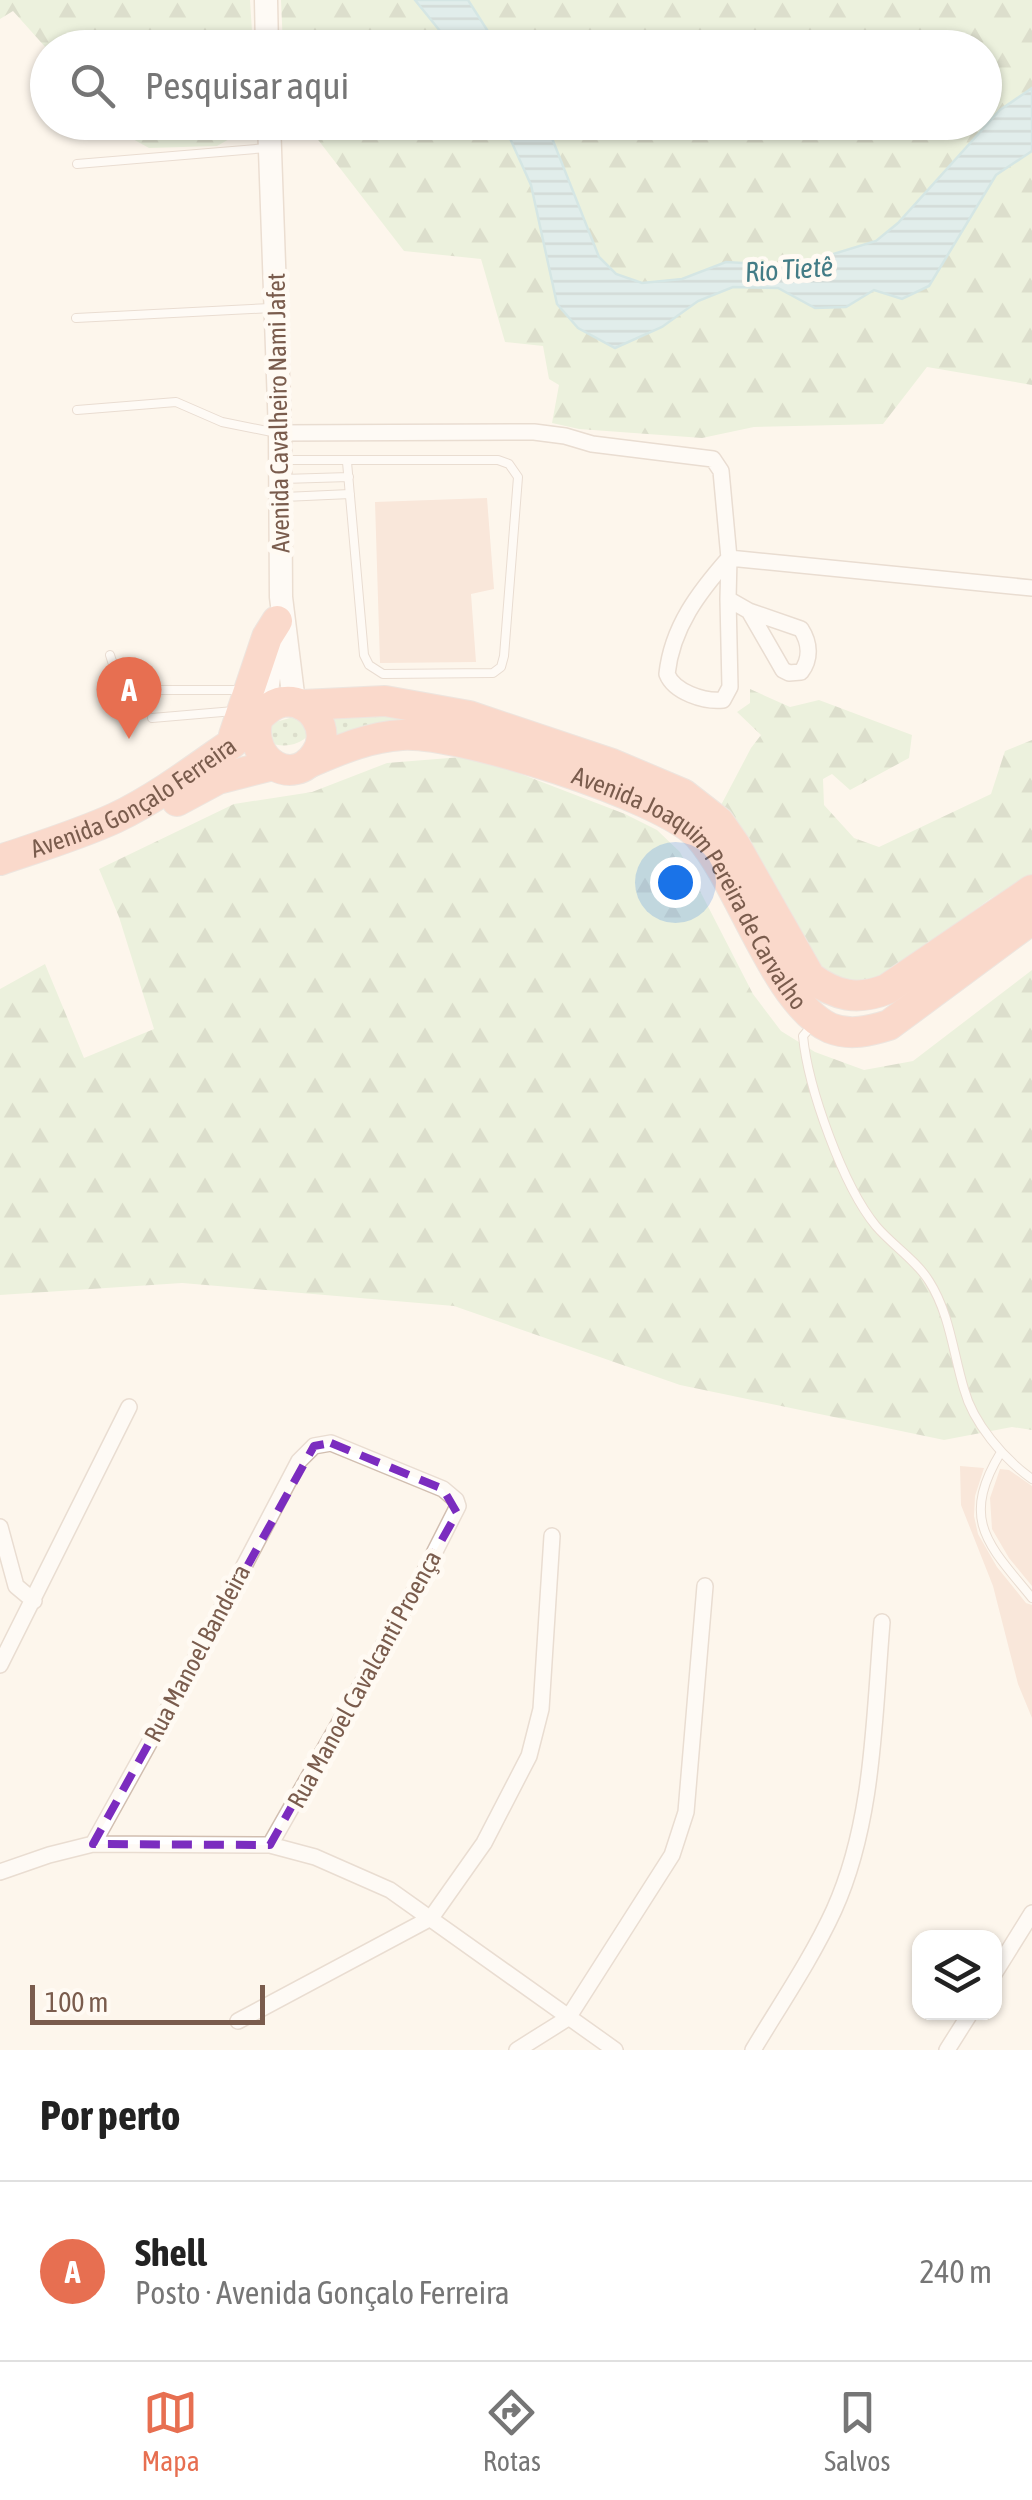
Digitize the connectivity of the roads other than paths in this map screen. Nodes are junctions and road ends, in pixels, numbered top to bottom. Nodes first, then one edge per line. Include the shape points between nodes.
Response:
1 (266, 0) edge
2 (267, 30) edge
3 (270, 140) edge
4 (270, 148) junction
5 (77, 164) dead end
6 (276, 308) junction
7 (76, 318) dead end
8 (77, 410) dead end
9 (280, 433) junction
10 (347, 462) junction
11 (348, 478) junction
12 (280, 479) junction
13 (350, 494) junction
14 (729, 558) junction
15 (1032, 588) edge
16 (728, 599) junction
17 (279, 609) junction
18 (749, 611) dead end
19 (110, 655) dead end
20 (298, 704) junction
21 (254, 709) junction
22 (152, 718) dead end
23 (308, 762) junction
24 (273, 766) junction
25 (0, 860) edge
26 (0, 876) edge
27 (1032, 890) edge
28 (1032, 918) edge
29 (817, 1020) junction
30 (129, 1407) dead end
31 (1001, 1452) junction
32 (1032, 1479) edge
33 (456, 1513) joint
34 (0, 1527) edge
35 (552, 1536) dead end
36 (705, 1586) dead end
37 (1032, 1598) edge
38 (34, 1601) junction
39 (882, 1622) dead end
40 (0, 1665) edge
41 (92, 1844) junction
42 (270, 1845) junction
43 (0, 1872) edge
44 (1032, 1914) edge
45 (431, 1918) junction
46 (1002, 1961) edge
47 (568, 2018) junction
48 (966, 2020) edge
49 (238, 2021) dead end
50 (517, 2050) edge
51 (615, 2050) edge
52 (752, 2050) edge
53 (948, 2050) edge

1 - 2 main road
3 - 4 main road, Avenida Cavalheiro Nami Jafet
4 - 5 lane
4 - 6 main road, Avenida Cavalheiro Nami Jafet
6 - 7 lane
6 - 9 main road, Avenida Cavalheiro Nami Jafet
8 - 9 lane via 176,402 222,422
9 - 12 main road, Avenida Cavalheiro Nami Jafet
9 - 14 street via 534,432 706,456 721,470
10 - 11 lane
10 - 12 lane
10 - 13 lane via 498,460 515,470 504,656 493,673 383,674 369,665
11 - 12 lane
11 - 13 lane
12 - 13 lane
12 - 17 main road, Avenida Cavalheiro Nami Jafet
14 - 15 street
14 - 16 street
14 - 16 street via 682,620 667,674 675,686 715,701 730,688
16 - 18 street
17 - 20 main road, Avenida Cavalheiro Nami Jafet
17 - 21 highway
19 - 21 lane via 127,690
20 - 21 highway
20 - 23 highway via 312,712 322,732
20 - 27 highway, Avenida Joaquim Pereira de Carvalho via 385,701 469,716 683,794 719,822 810,976 845,996 867,998 888,989
21 - 22 lane
21 - 24 highway via 256,747
21 - 25 highway, Avenida Gonçalo Ferreira via 230,744 116,818
23 - 24 highway
23 - 29 highway, Avenida Joaquim Pereira de Carvalho via 380,738 436,738 476,745 678,817 720,864 787,986
24 - 26 highway, Avenida Gonçalo Ferreira via 218,779 122,832
28 - 29 highway, Avenida Joaquim Pereira de Carvalho via 889,1025 846,1032
29 - 31 lane via 803,1036 806,1068 843,1168 876,1226 928,1279 946,1316 965,1394
30 - 38 street
31 - 32 lane
31 - 37 lane via 981,1505 984,1536
33 - 41 street, Rua Manoel Bandeira via 456,1500 443,1489 332,1443 314,1446 299,1461
33 - 42 street, Rua Manoel Cavalcanti Proença
34 - 38 street via 16,1586
35 - 45 street via 541,1709 529,1756 484,1843
36 - 47 street via 686,1812 672,1855
38 - 40 street
39 - 52 street via 873,1736 850,1864 834,1910
41 - 42 street
41 - 43 street
42 - 45 street via 356,1873
44 - 46 street
45 - 47 street
45 - 49 street
47 - 50 street
47 - 51 street
48 - 53 street

